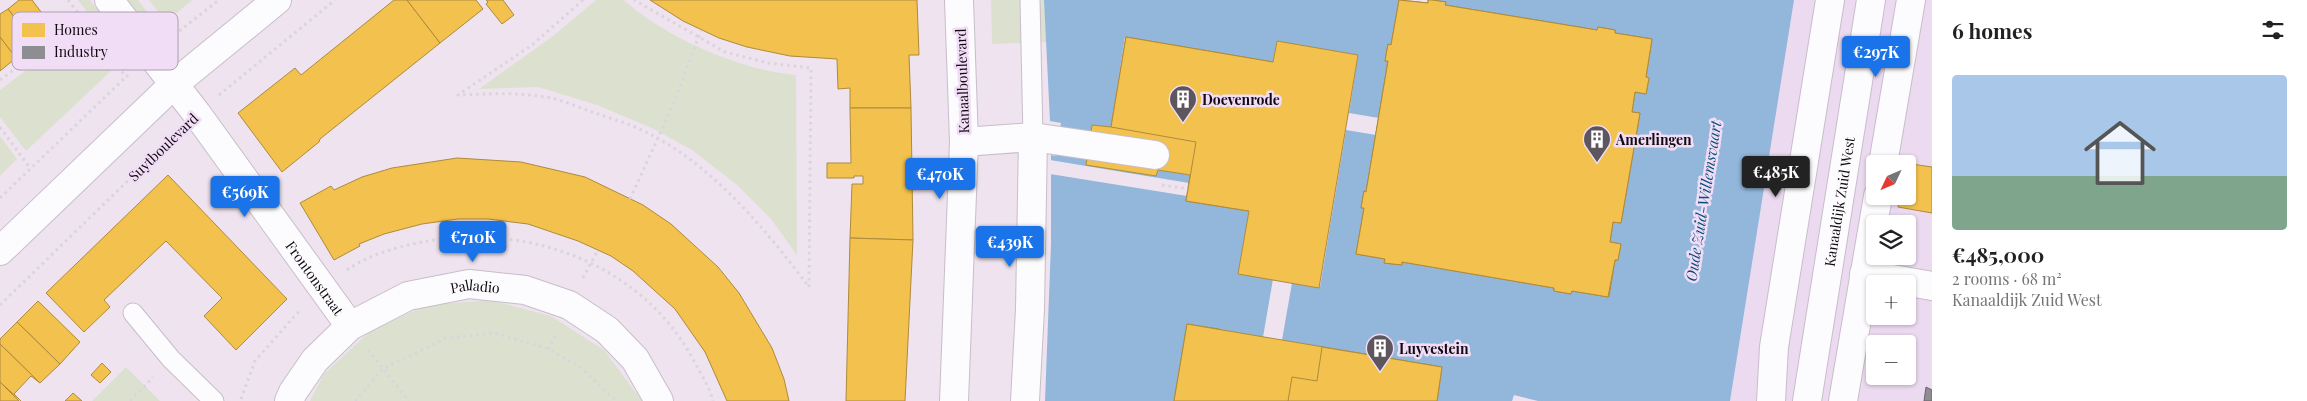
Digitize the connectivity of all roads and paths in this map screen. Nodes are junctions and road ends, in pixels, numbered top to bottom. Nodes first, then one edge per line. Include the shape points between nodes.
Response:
1 (109, 0) edge
2 (219, 0) edge
3 (276, 0) edge
4 (335, 0) edge
5 (583, 0) edge
6 (634, 0) edge
7 (959, 0) edge
8 (1030, 0) edge
9 (1830, 0) edge
10 (1871, 0) edge
11 (1911, 0) edge
12 (118, 12) edge
13 (701, 30) dead end
14 (178, 33) edge
15 (698, 38) junction
16 (13, 70) edge
17 (134, 70) edge
18 (162, 70) edge
19 (0, 80) edge
20 (173, 85) junction
21 (197, 114) junction
22 (0, 127) edge
23 (658, 138) junction
24 (1046, 139) junction
25 (964, 142) junction
26 (1155, 155) dead end
27 (1885, 155) edge
28 (30, 168) junction
29 (0, 198) edge
30 (630, 199) dead end
31 (1876, 205) edge
32 (0, 251) edge
33 (1864, 274) junction
34 (1932, 286) edge
35 (0, 305) edge
36 (133, 313) dead end
37 (350, 326) junction
38 (561, 326) dead end
39 (548, 349) junction
40 (171, 359) junction
41 (382, 369) junction
42 (130, 401) edge
43 (214, 401) edge
44 (290, 401) edge
45 (355, 401) edge
46 (409, 401) edge
47 (616, 401) edge
48 (659, 401) edge
49 (954, 401) edge
50 (1024, 401) edge
51 (1771, 401) edge
52 (1807, 401) edge
53 (1843, 401) edge

1 - 12 street, Frontonstraat
2 - 14 path
3 - 20 street
4 - 21 path, Suytboulevard
5 - 23 path via 532,45 458,95 546,97 634,126
6 - 15 path
7 - 25 street, Kanaalboulevard
8 - 24 lane
9 - 51 street via 1774,347
10 - 52 street, Kanaaldijk Zuid West
11 - 27 street
13 - 15 path
15 - 23 path
15 - 23 path via 725,52 768,63 811,68 809,287 772,237 734,198 688,158
16 - 19 path
17 - 28 path
18 - 20 street, Frontonstraat
20 - 21 street, Frontonstraat
20 - 32 street
21 - 35 path, Suytboulevard
21 - 37 street, Frontonstraat
22 - 28 path
23 - 30 path
24 - 25 street
24 - 26 street
24 - 50 street
25 - 49 street, Kanaalboulevard
28 - 29 path
31 - 33 street
33 - 34 street
33 - 53 street
36 - 40 lane
37 - 41 path
37 - 44 street, Palladio via 316,360
37 - 48 street, Palladio via 408,296 469,284 525,290 569,305 607,330 635,359
38 - 39 path
39 - 41 path via 495,333 446,338
39 - 47 path via 579,366
40 - 42 path
40 - 43 lane
41 - 45 path
41 - 46 path

